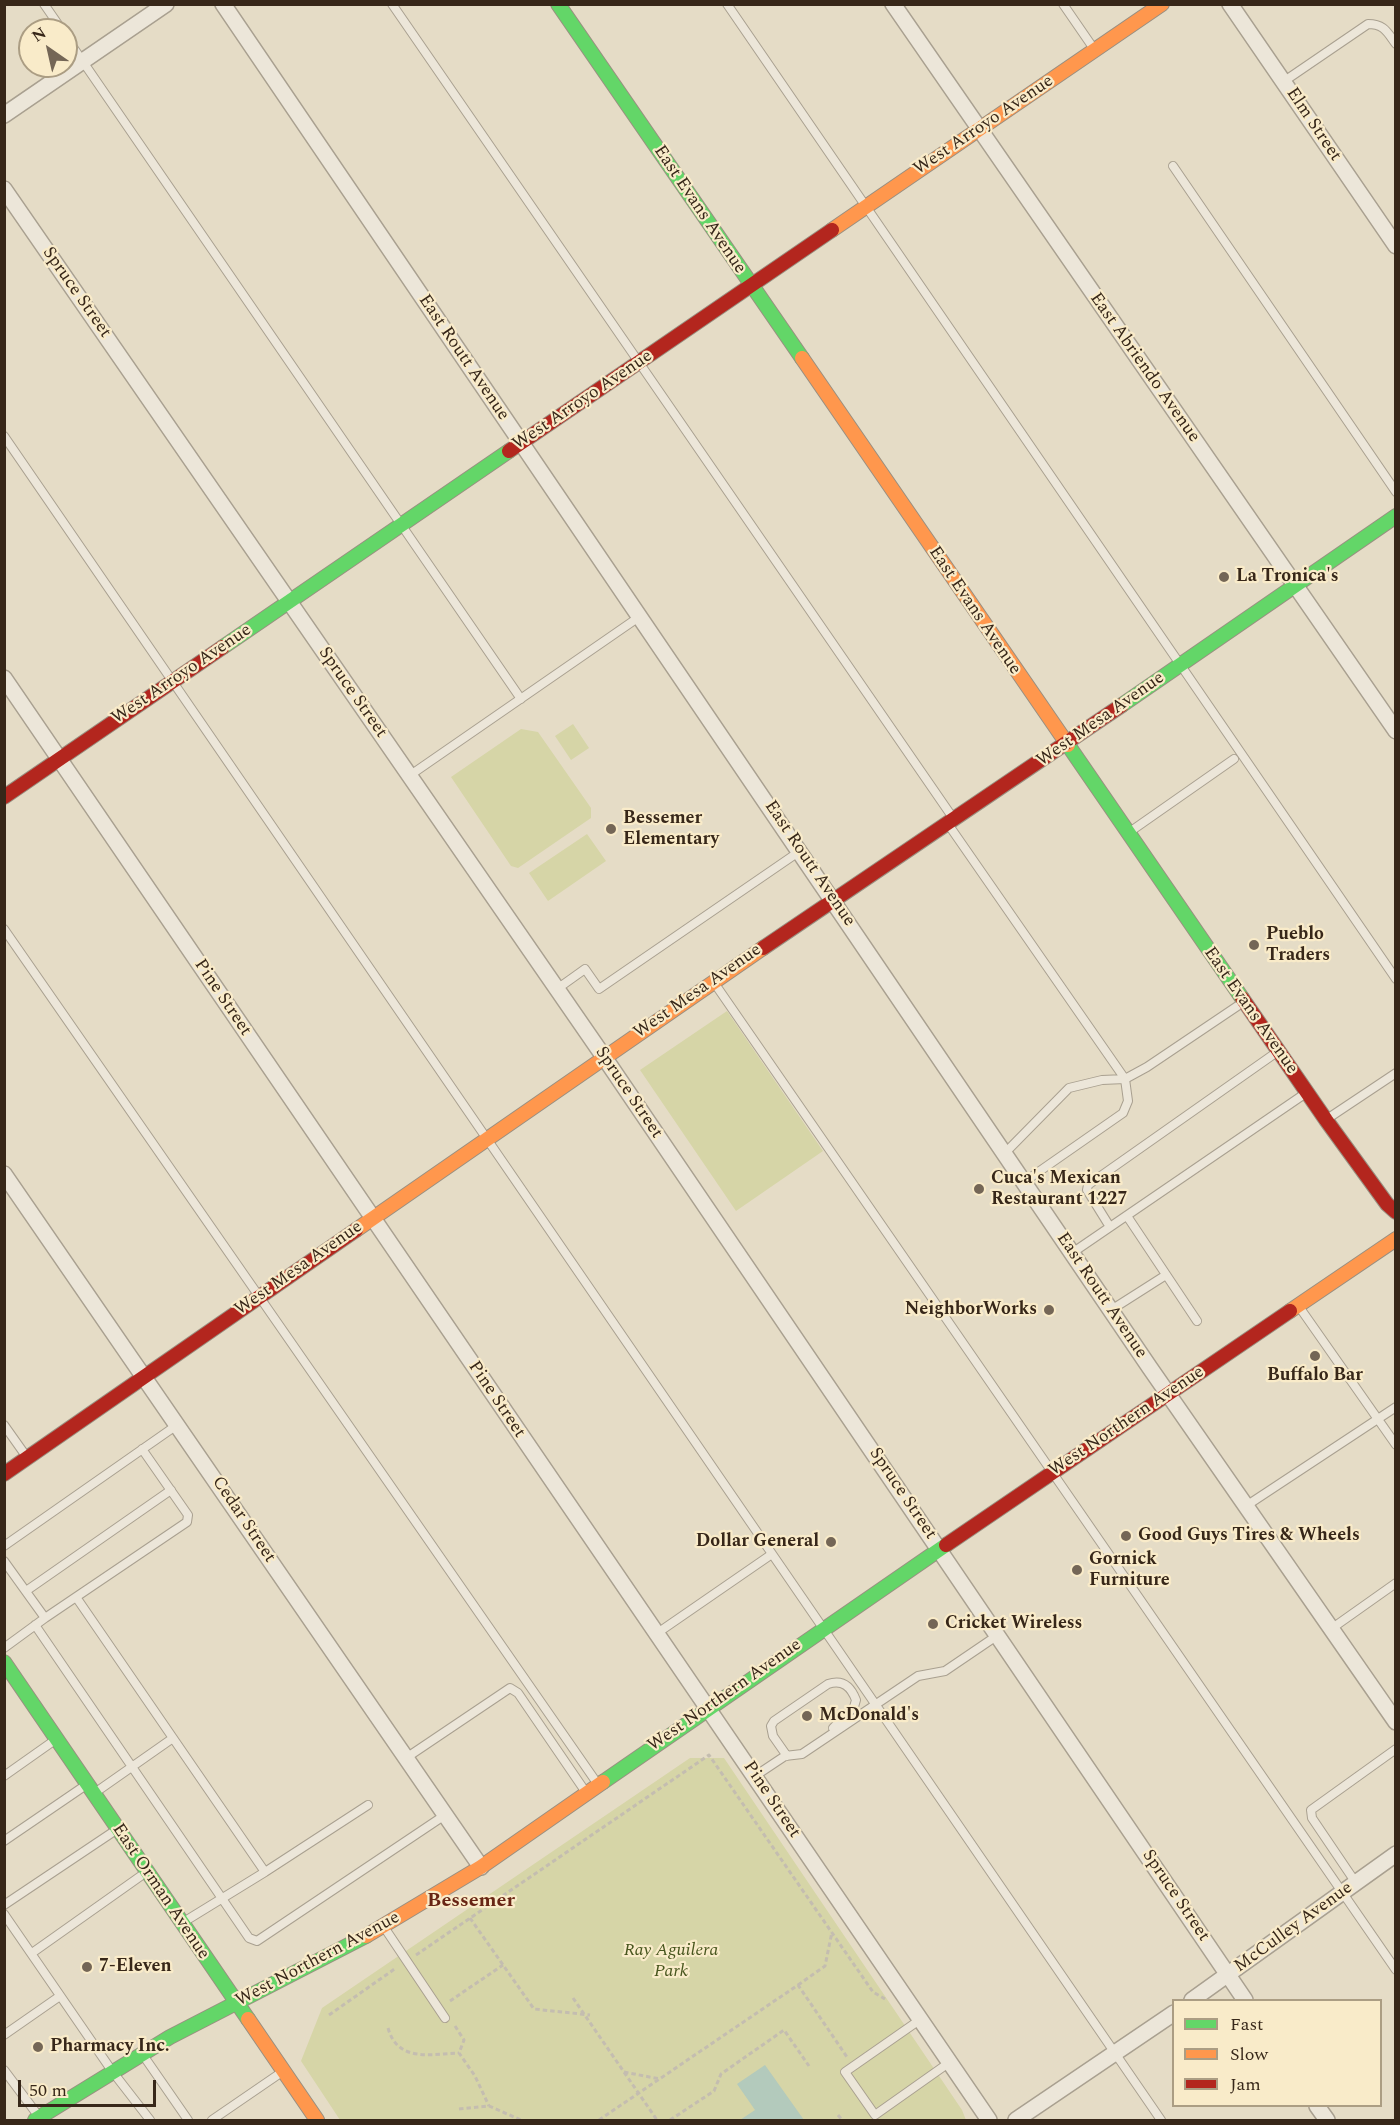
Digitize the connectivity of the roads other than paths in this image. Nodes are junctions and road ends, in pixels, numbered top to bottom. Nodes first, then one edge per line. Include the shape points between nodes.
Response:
1 (44, 4) edge
2 (166, 4) edge
3 (223, 4) edge
4 (392, 4) edge
5 (558, 4) edge
6 (728, 4) edge
7 (894, 4) edge
8 (1063, 4) edge
9 (1162, 4) edge
10 (1230, 4) edge
11 (54, 18) edge
12 (1395, 44) edge
13 (1095, 51) junction
14 (78, 54) edge
15 (83, 61) junction
16 (1283, 82) junction
17 (4, 115) edge
18 (978, 130) junction
19 (1173, 166) dead end
20 (4, 189) edge
21 (866, 207) junction
22 (1395, 246) edge
23 (751, 286) junction
24 (639, 363) junction
25 (4, 436) edge
26 (521, 444) junction
27 (1395, 492) edge
28 (1395, 516) edge
29 (402, 525) junction
30 (1294, 586) junction
31 (289, 602) junction
32 (639, 617) junction
33 (1180, 665) junction
34 (4, 678) edge
35 (173, 682) junction
36 (521, 699) junction
37 (1395, 731) edge
38 (1066, 744) junction
39 (60, 759) junction
40 (1234, 759) dead end
41 (410, 776) junction
42 (4, 797) edge
43 (950, 821) junction
44 (1127, 833) junction
45 (800, 851) junction
46 (833, 899) junction
47 (4, 929) edge
48 (1395, 979) edge
49 (714, 982) junction
50 (557, 989) junction
51 (1244, 1002) junction
52 (1278, 1051) junction
53 (604, 1057) junction
54 (1395, 1073) edge
55 (1125, 1079) junction
56 (1307, 1093) junction
57 (1326, 1120) junction
58 (488, 1138) junction
59 (1005, 1153) junction
60 (4, 1174) edge
61 (1024, 1182) junction
62 (1395, 1212) edge
63 (1127, 1216) junction
64 (372, 1218) junction
65 (1110, 1227) junction
66 (1395, 1239) edge
67 (1072, 1253) junction
68 (1166, 1275) junction
69 (259, 1297) junction
70 (1298, 1305) junction
71 (1111, 1310) junction
72 (1197, 1321) dead end
73 (144, 1377) junction
74 (1168, 1394) junction
75 (1395, 1407) edge
76 (1378, 1419) junction
77 (4, 1425) edge
78 (177, 1425) junction
79 (1395, 1445) edge
80 (142, 1449) junction
81 (27, 1458) junction
82 (4, 1474) edge
83 (1051, 1474) junction
84 (171, 1490) junction
85 (1246, 1506) junction
86 (4, 1546) edge
87 (940, 1550) junction
88 (772, 1554) junction
89 (4, 1560) edge
90 (1395, 1583) edge
91 (26, 1591) junction
92 (76, 1597) junction
93 (45, 1618) junction
94 (35, 1625) junction
95 (824, 1629) junction
96 (1331, 1629) junction
97 (656, 1634) junction
98 (998, 1635) junction
99 (4, 1648) edge
100 (4, 1662) edge
101 (874, 1704) junction
102 (708, 1708) junction
103 (1395, 1722) edge
104 (173, 1738) junction
105 (57, 1739) junction
106 (822, 1740) junction
107 (1395, 1749) edge
108 (787, 1756) junction
109 (406, 1758) junction
110 (131, 1766) junction
111 (4, 1776) edge
112 (755, 1776) junction
113 (90, 1789) junction
114 (592, 1789) junction
115 (368, 1804) dead end
116 (445, 1815) junction
117 (117, 1829) junction
118 (4, 1841) edge
119 (1395, 1854) edge
120 (481, 1867) junction
121 (147, 1872) junction
122 (265, 1872) junction
123 (1356, 1883) junction
124 (1341, 1894) junction
125 (222, 1898) junction
126 (4, 1905) edge
127 (4, 1914) edge
128 (181, 1923) junction
129 (383, 1926) junction
130 (32, 1953) junction
131 (1395, 1970) edge
132 (1228, 1976) junction
133 (60, 1996) junction
134 (1195, 1999) edge
135 (1244, 1999) edge
136 (237, 2003) junction
137 (1172, 2014) edge
138 (445, 2018) dead end
139 (921, 2019) junction
140 (4, 2035) edge
141 (142, 2053) junction
142 (1114, 2054) junction
143 (950, 2062) junction
144 (4, 2070) edge
145 (112, 2071) junction
146 (284, 2071) junction
147 (1318, 2107) edge
148 (37, 2119) edge
149 (150, 2121) edge
150 (188, 2121) edge
151 (212, 2121) edge
152 (318, 2121) edge
153 (989, 2121) edge
154 (1016, 2121) edge
155 (1161, 2121) edge
156 (1327, 2121) edge

1 - 11 lane
2 - 15 street
3 - 26 street, East Routt Avenue
4 - 24 lane
5 - 23 street, East Evans Avenue
6 - 21 lane
7 - 18 street, East Abriendo Avenue
8 - 13 lane
9 - 13 street, West Arroyo Avenue
10 - 16 street, Elm Street
12 - 16 lane via 1384,27 1368,24
13 - 18 street, West Arroyo Avenue
14 - 15 lane
15 - 17 street
15 - 29 lane
16 - 22 street, Elm Street
18 - 21 street, West Arroyo Avenue
18 - 30 street, East Abriendo Avenue
19 - 27 lane
20 - 31 street, Spruce Street
21 - 23 street, West Arroyo Avenue
21 - 33 lane
23 - 24 street, West Arroyo Avenue
23 - 38 street, East Evans Avenue
24 - 26 street, West Arroyo Avenue
24 - 43 lane
25 - 35 lane
26 - 29 street, West Arroyo Avenue
26 - 32 street, East Routt Avenue
28 - 30 street, West Mesa Avenue
29 - 31 street, West Arroyo Avenue
29 - 36 lane
30 - 33 street, West Mesa Avenue
30 - 37 street, East Abriendo Avenue
31 - 35 street, West Arroyo Avenue
31 - 41 street, Spruce Street
32 - 36 lane
32 - 45 street, East Routt Avenue
33 - 38 street, West Mesa Avenue
33 - 48 lane
34 - 39 street, Pine Street
35 - 39 street, West Arroyo Avenue
35 - 58 lane
36 - 41 lane
38 - 43 street, West Mesa Avenue
38 - 44 street, East Evans Avenue
39 - 42 street, West Arroyo Avenue
39 - 64 street, Pine Street
40 - 44 lane
41 - 50 street, Spruce Street
43 - 46 street, West Mesa Avenue
43 - 55 lane
44 - 51 street, East Evans Avenue
45 - 46 street, East Routt Avenue
45 - 50 lane via 599,989 585,969
46 - 49 street, West Mesa Avenue
46 - 59 street, East Routt Avenue
47 - 69 lane
49 - 53 street, West Mesa Avenue
49 - 83 lane
50 - 53 street, Spruce Street
51 - 52 street, East Evans Avenue
51 - 55 lane
52 - 56 street, East Evans Avenue
52 - 65 lane via 1088,1185 1087,1190
53 - 58 street, West Mesa Avenue
53 - 87 street, Spruce Street
54 - 57 lane
55 - 59 lane via 1069,1088
55 - 61 lane via 1128,1101 1123,1113
56 - 57 street, East Evans Avenue
56 - 63 lane
57 - 62 street, East Evans Avenue
58 - 64 street, West Mesa Avenue
58 - 88 lane
59 - 61 street, East Routt Avenue
60 - 73 street, Cedar Street
61 - 67 street, East Routt Avenue
63 - 65 lane
63 - 68 lane
64 - 69 street, West Mesa Avenue
64 - 97 street, Pine Street
65 - 67 lane
66 - 70 street, West Northern Avenue
67 - 71 street, East Routt Avenue
68 - 71 lane
68 - 72 lane
69 - 73 street, West Mesa Avenue
69 - 114 lane
70 - 74 street, West Northern Avenue
70 - 76 lane
71 - 74 street, East Routt Avenue
73 - 78 street, Cedar Street
73 - 81 street, West Mesa Avenue
74 - 83 street, West Northern Avenue
74 - 85 street, East Routt Avenue
75 - 76 lane
76 - 79 lane
76 - 85 lane
77 - 81 lane
78 - 80 lane
78 - 109 street, Cedar Street
80 - 84 lane
80 - 86 lane
81 - 82 street, West Mesa Avenue
83 - 87 street, West Northern Avenue
83 - 124 lane
84 - 91 lane
84 - 92 lane via 188,1515 187,1522
85 - 96 street, East Routt Avenue
87 - 95 street, West Northern Avenue
87 - 98 street, Spruce Street
88 - 95 lane
88 - 97 lane
89 - 91 lane
90 - 96 lane
91 - 93 lane
92 - 93 lane
92 - 104 lane
93 - 94 lane
94 - 99 lane
94 - 110 lane
95 - 101 lane
95 - 102 street, West Northern Avenue
96 - 103 street, East Routt Avenue
97 - 102 street, Pine Street
98 - 101 lane via 945,1671 918,1676
98 - 132 street, Spruce Street
100 - 105 street, East Orman Avenue
101 - 106 lane
101 - 142 lane
102 - 112 street, Pine Street
102 - 114 street, West Northern Avenue
104 - 110 lane
104 - 122 lane
105 - 111 lane
105 - 113 street, East Orman Avenue
106 - 108 lane via 802,1754
106 - 108 lane via 854,1707 854,1695 844,1683 828,1684 774,1721 770,1731
107 - 123 lane via 1311,1810 1312,1818
108 - 112 lane
109 - 114 lane via 510,1688 518,1693
109 - 116 street, Cedar Street
110 - 113 lane
110 - 125 lane
112 - 139 street, Pine Street
113 - 117 street, East Orman Avenue
113 - 118 lane
114 - 120 street, West Northern Avenue
115 - 122 lane
116 - 120 street, Cedar Street
116 - 125 lane via 257,1941 249,1938
117 - 121 street, East Orman Avenue
117 - 126 lane
119 - 123 street, McCulley Avenue
120 - 129 street, West Northern Avenue
121 - 128 street, East Orman Avenue
121 - 130 lane
122 - 125 lane
123 - 124 street, McCulley Avenue
124 - 131 lane
124 - 132 street, McCulley Avenue
125 - 128 lane
127 - 130 lane
128 - 136 street, East Orman Avenue
129 - 136 street, West Northern Avenue
129 - 138 lane
130 - 133 lane
132 - 134 street, McCulley Avenue
132 - 135 street, Spruce Street
133 - 140 lane
133 - 145 lane
136 - 141 street, West Northern Avenue
136 - 146 street, East Orman Avenue
137 - 142 street
139 - 143 street, Pine Street
139 - 143 lane via 845,2072 875,2115
141 - 145 street, West Northern Avenue
141 - 150 lane
142 - 154 street
142 - 155 lane
143 - 153 street, Pine Street
144 - 148 lane
145 - 148 street, West Northern Avenue
145 - 149 lane
146 - 151 lane
146 - 152 street, East Orman Avenue
147 - 156 street

